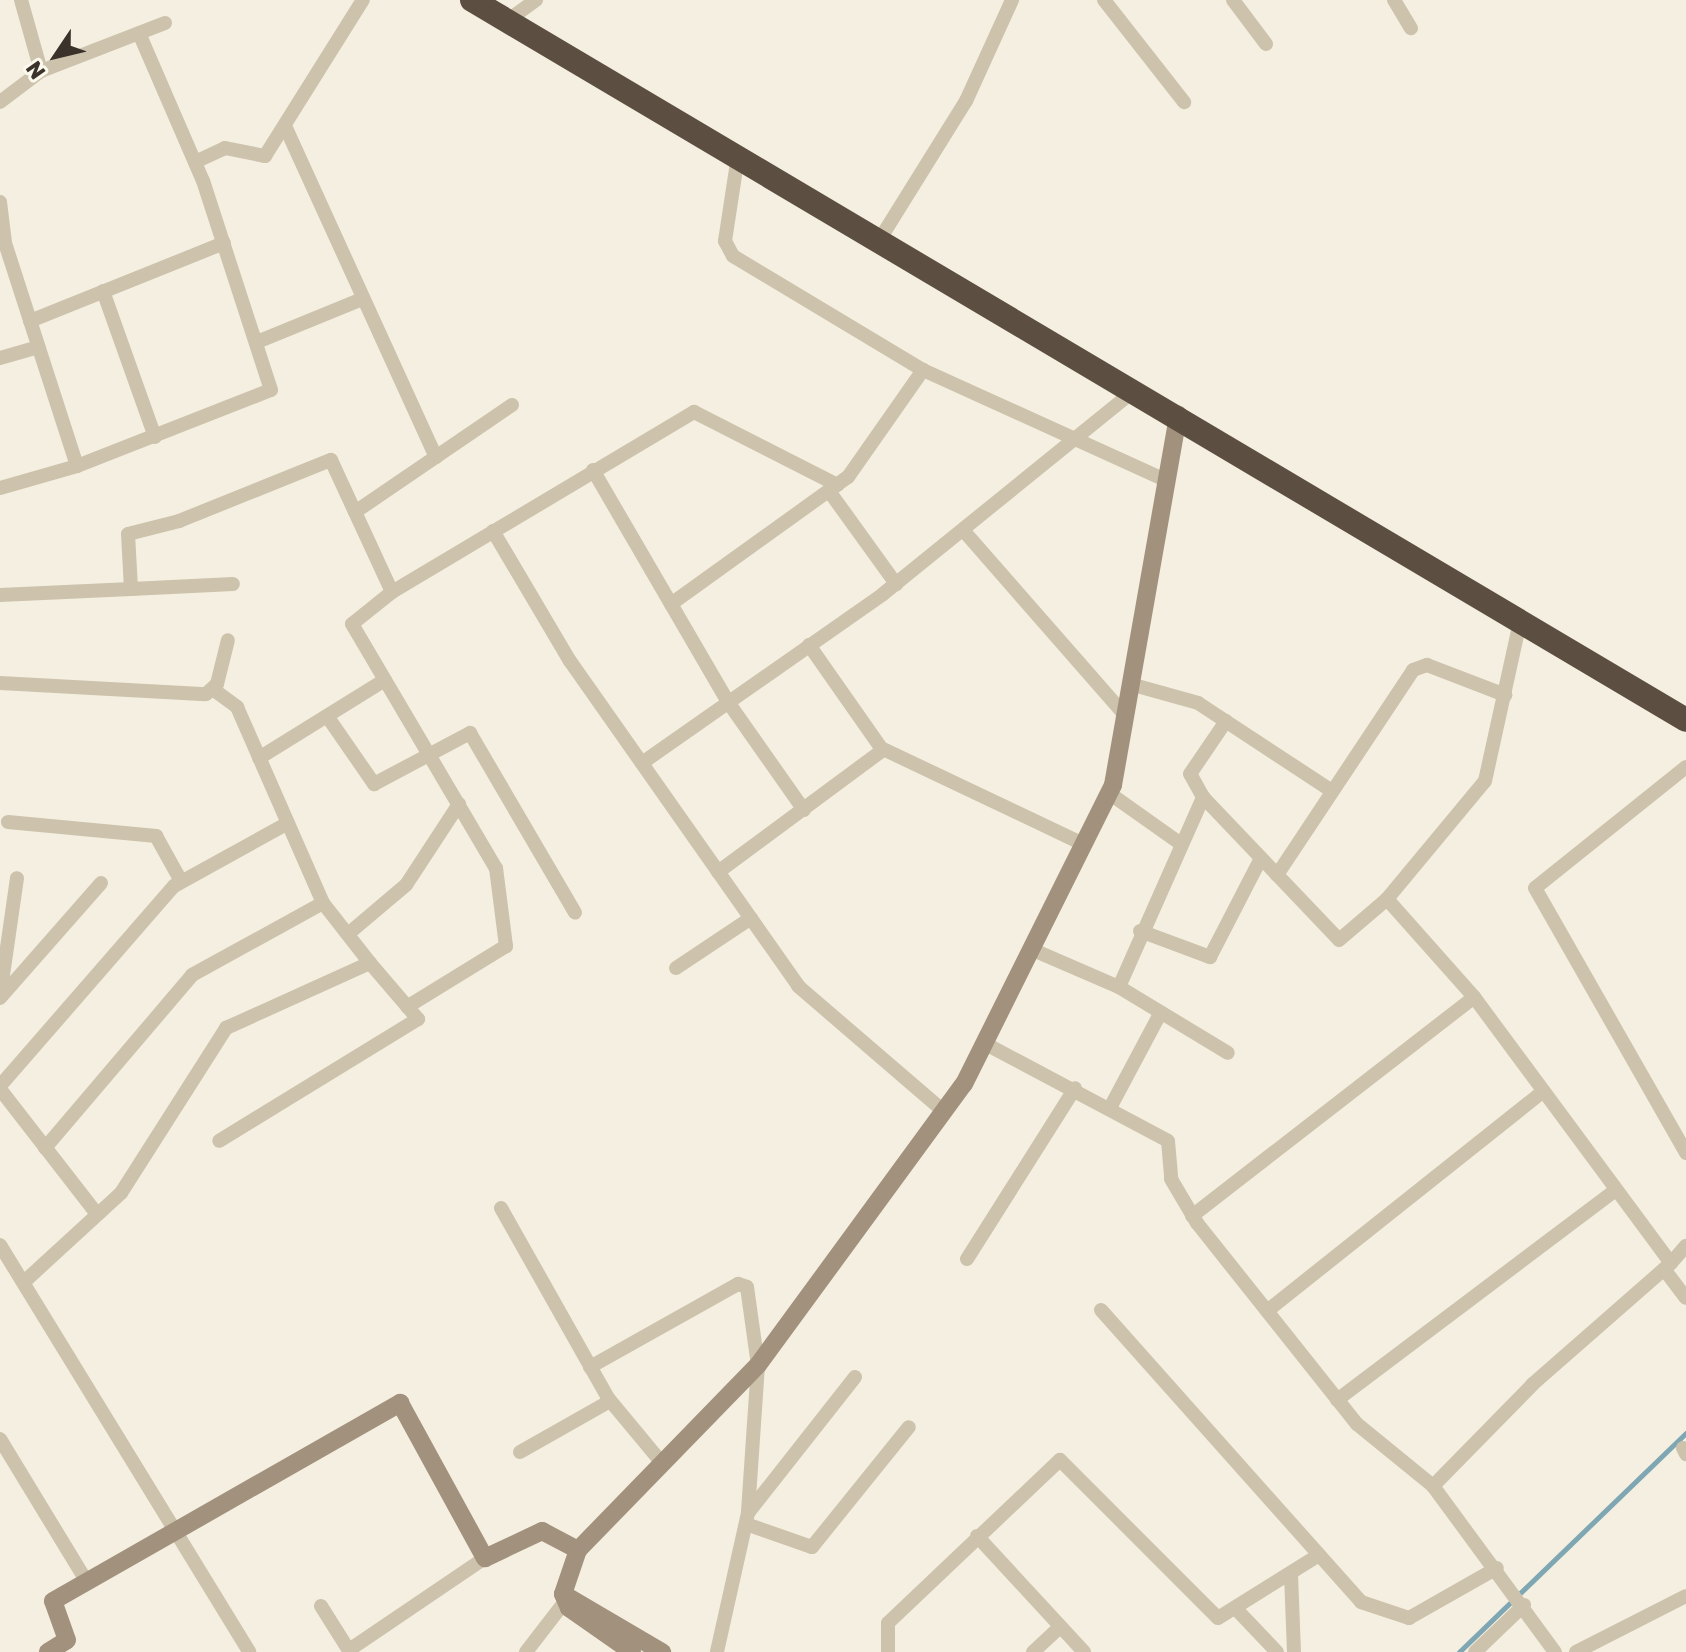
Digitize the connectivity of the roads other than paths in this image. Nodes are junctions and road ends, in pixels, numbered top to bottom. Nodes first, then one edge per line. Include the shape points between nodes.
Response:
1 (21, 0) edge
2 (363, 0) edge
3 (472, 0) edge
4 (536, 0) edge
5 (1012, 0) edge
6 (1104, 0) edge
7 (1233, 0) edge
8 (1394, 0) edge
9 (507, 21) junction
10 (165, 23) dead end
11 (1411, 28) dead end
12 (139, 33) junction
13 (1266, 44) dead end
14 (41, 71) junction
15 (0, 102) edge
16 (1184, 102) dead end
17 (285, 126) junction
18 (738, 156) junction
19 (195, 162) junction
20 (0, 202) edge
21 (880, 239) junction
22 (224, 243) junction
23 (4, 254) edge
24 (103, 291) junction
25 (360, 300) junction
26 (30, 321) junction
27 (257, 342) junction
28 (38, 347) junction
29 (0, 358) edge
30 (923, 370) junction
31 (1135, 390) junction
32 (512, 405) dead end
33 (1178, 415) junction
34 (155, 437) junction
35 (1076, 438) junction
36 (436, 457) junction
37 (77, 466) junction
38 (593, 470) junction
39 (1166, 480) junction
40 (0, 488) edge
41 (833, 488) junction
42 (355, 512) junction
43 (963, 530) junction
44 (493, 531) junction
45 (233, 584) dead end
46 (896, 584) junction
47 (131, 589) junction
48 (392, 592) junction
49 (0, 595) edge
50 (671, 604) junction
51 (1520, 622) junction
52 (228, 640) dead end
53 (809, 645) junction
54 (385, 680) junction
55 (0, 683) edge
56 (1130, 684) junction
57 (214, 690) junction
58 (1505, 695) junction
59 (728, 702) junction
60 (1125, 715) junction
61 (327, 716) junction
62 (1686, 720) edge
63 (1226, 721) junction
64 (883, 750) junction
65 (428, 752) junction
66 (259, 758) junction
67 (642, 763) junction
68 (1686, 767) edge
69 (1332, 791) junction
70 (1109, 793) junction
71 (1203, 797) junction
72 (459, 804) junction
73 (804, 810) junction
74 (8, 822) dead end
75 (288, 823) junction
76 (1083, 844) junction
77 (1181, 844) junction
78 (1261, 858) junction
79 (718, 872) junction
80 (1277, 875) junction
81 (17, 878) dead end
82 (181, 881) junction
83 (101, 883) dead end
84 (1387, 899) junction
85 (323, 903) junction
86 (575, 913) dead end
87 (751, 918) junction
88 (1140, 931) junction
89 (348, 934) junction
90 (1031, 949) junction
91 (370, 963) junction
92 (676, 968) dead end
93 (1119, 987) junction
94 (0, 997) edge
95 (1474, 997) junction
96 (407, 1007) junction
97 (1161, 1012) junction
98 (984, 1043) junction
99 (1228, 1053) dead end
100 (0, 1088) edge
101 (1075, 1088) junction
102 (1542, 1092) junction
103 (1111, 1106) junction
104 (942, 1110) junction
105 (219, 1141) dead end
106 (45, 1148) junction
107 (1686, 1153) edge
108 (1616, 1190) junction
109 (501, 1208) dead end
110 (97, 1214) junction
111 (1192, 1216) junction
112 (0, 1245) edge
113 (1686, 1246) edge
114 (967, 1259) dead end
115 (1668, 1266) junction
116 (25, 1281) junction
117 (1686, 1298) edge
118 (1101, 1310) dead end
119 (1267, 1311) junction
120 (758, 1365) junction
121 (590, 1367) junction
122 (855, 1377) dead end
123 (1337, 1400) junction
124 (610, 1401) junction
125 (909, 1427) dead end
126 (0, 1439) edge
127 (520, 1452) dead end
128 (662, 1463) junction
129 (1433, 1486) junction
130 (747, 1519) junction
131 (179, 1529) junction
132 (977, 1536) junction
133 (578, 1550) junction
134 (1319, 1555) junction
135 (485, 1558) junction
136 (1497, 1568) junction
137 (1291, 1574) junction
138 (87, 1582) junction
139 (1686, 1596) edge
140 (564, 1597) junction
141 (1522, 1602) junction
142 (321, 1606) dead end
143 (1237, 1610) junction
144 (1060, 1627) junction
145 (72, 1646) edge
146 (349, 1651) edge
147 (48, 1652) edge
148 (249, 1652) edge
149 (526, 1652) edge
150 (632, 1652) edge
151 (662, 1652) edge
152 (717, 1652) edge
153 (888, 1652) edge
154 (1033, 1652) edge
155 (1084, 1652) edge
156 (1277, 1652) edge
157 (1294, 1652) edge
158 (1475, 1652) edge
159 (1555, 1652) edge
160 (1576, 1652) edge

1 - 14 street
2 - 17 street
3 - 9 highway
4 - 9 street
5 - 21 street via 966,101
6 - 16 street
7 - 13 street
8 - 11 street
9 - 18 highway
10 - 12 street
12 - 14 street
12 - 19 street
14 - 15 street
17 - 19 street via 265,156 225,148
17 - 25 street
18 - 21 highway
18 - 30 street via 729,252
19 - 22 street
20 - 23 street
21 - 31 highway
22 - 24 street
22 - 27 street
23 - 26 street
24 - 26 street
24 - 34 street
25 - 27 street
25 - 36 street
26 - 28 street
27 - 34 street via 268,394
28 - 29 street
28 - 37 street
30 - 35 street
30 - 41 street
31 - 33 highway
31 - 35 street
32 - 36 street
33 - 39 street
33 - 51 highway
34 - 37 street
35 - 39 street
35 - 43 street
36 - 42 street
37 - 40 street
38 - 41 street via 694,412
38 - 44 street
38 - 50 street
39 - 56 street
41 - 46 street
41 - 50 street
42 - 47 street via 331,460 179,521 128,534
42 - 48 street
43 - 46 street
43 - 60 street
44 - 48 street
44 - 67 street
45 - 47 street
46 - 53 street
47 - 49 street
48 - 54 street via 352,624
50 - 59 street
51 - 58 street
51 - 62 highway
52 - 57 street
53 - 59 street
53 - 64 street
54 - 61 street
54 - 65 street
55 - 57 street
56 - 60 street
56 - 63 street via 1191,699
57 - 66 street via 237,707
58 - 69 street via 1419,666
58 - 84 street via 1485,781
59 - 67 street
59 - 73 street
60 - 70 street
61 - 65 street via 374,784
61 - 66 street
63 - 69 street
63 - 71 street via 1190,774
64 - 73 street
64 - 76 street
65 - 72 street
65 - 86 street via 470,733
66 - 75 street
67 - 79 street
68 - 107 street via 1535,888
69 - 80 street
70 - 76 street
70 - 77 street
71 - 77 street
71 - 78 street
72 - 89 street via 406,885
72 - 96 street via 496,868 506,946
73 - 79 street
74 - 82 street via 156,836
75 - 82 street
75 - 85 street
76 - 90 street
77 - 88 street
78 - 80 street
78 - 88 street via 1210,957
79 - 87 street
80 - 84 street via 1339,940
81 - 94 street
82 - 100 street
83 - 94 street
84 - 95 street
85 - 89 street
85 - 106 street via 192,975
87 - 92 street
87 - 104 street via 803,992
88 - 93 street
89 - 91 street
90 - 93 street
90 - 98 street
91 - 96 street
91 - 110 street via 226,1028 121,1193
93 - 97 street
95 - 102 street
95 - 111 street
96 - 105 street via 418,1019
97 - 99 street
97 - 103 street
98 - 101 street
98 - 104 street
100 - 106 street
101 - 103 street
101 - 114 street
102 - 108 street
102 - 119 street
103 - 111 street via 1170,1147 1169,1175
104 - 120 street
106 - 110 street
108 - 115 street
108 - 123 street
109 - 121 street
110 - 116 street
111 - 119 street
112 - 116 street
113 - 115 street
115 - 117 street
115 - 129 street via 1533,1384
116 - 131 street
118 - 134 street
119 - 123 street
120 - 121 street via 741,1283
120 - 128 street
120 - 130 street
121 - 124 street
122 - 130 street
123 - 129 street
124 - 127 street
124 - 128 street
125 - 130 street via 812,1547
126 - 138 street
128 - 133 street
129 - 136 street
130 - 152 street
131 - 135 street via 400,1403
131 - 138 street
131 - 148 street
132 - 143 street via 1053,1462 1068,1462 1212,1616
132 - 144 street
132 - 153 street via 888,1623
133 - 135 street via 542,1531
133 - 140 street
134 - 136 street via 1361,1602 1395,1619 1421,1614
134 - 137 street
135 - 146 street
136 - 141 street
137 - 143 street
137 - 157 street
138 - 145 street via 53,1601
139 - 160 street
140 - 149 street
140 - 150 street
140 - 151 street
141 - 158 street
141 - 159 street
142 - 146 street
143 - 156 street
144 - 154 street
144 - 155 street
145 - 147 street

